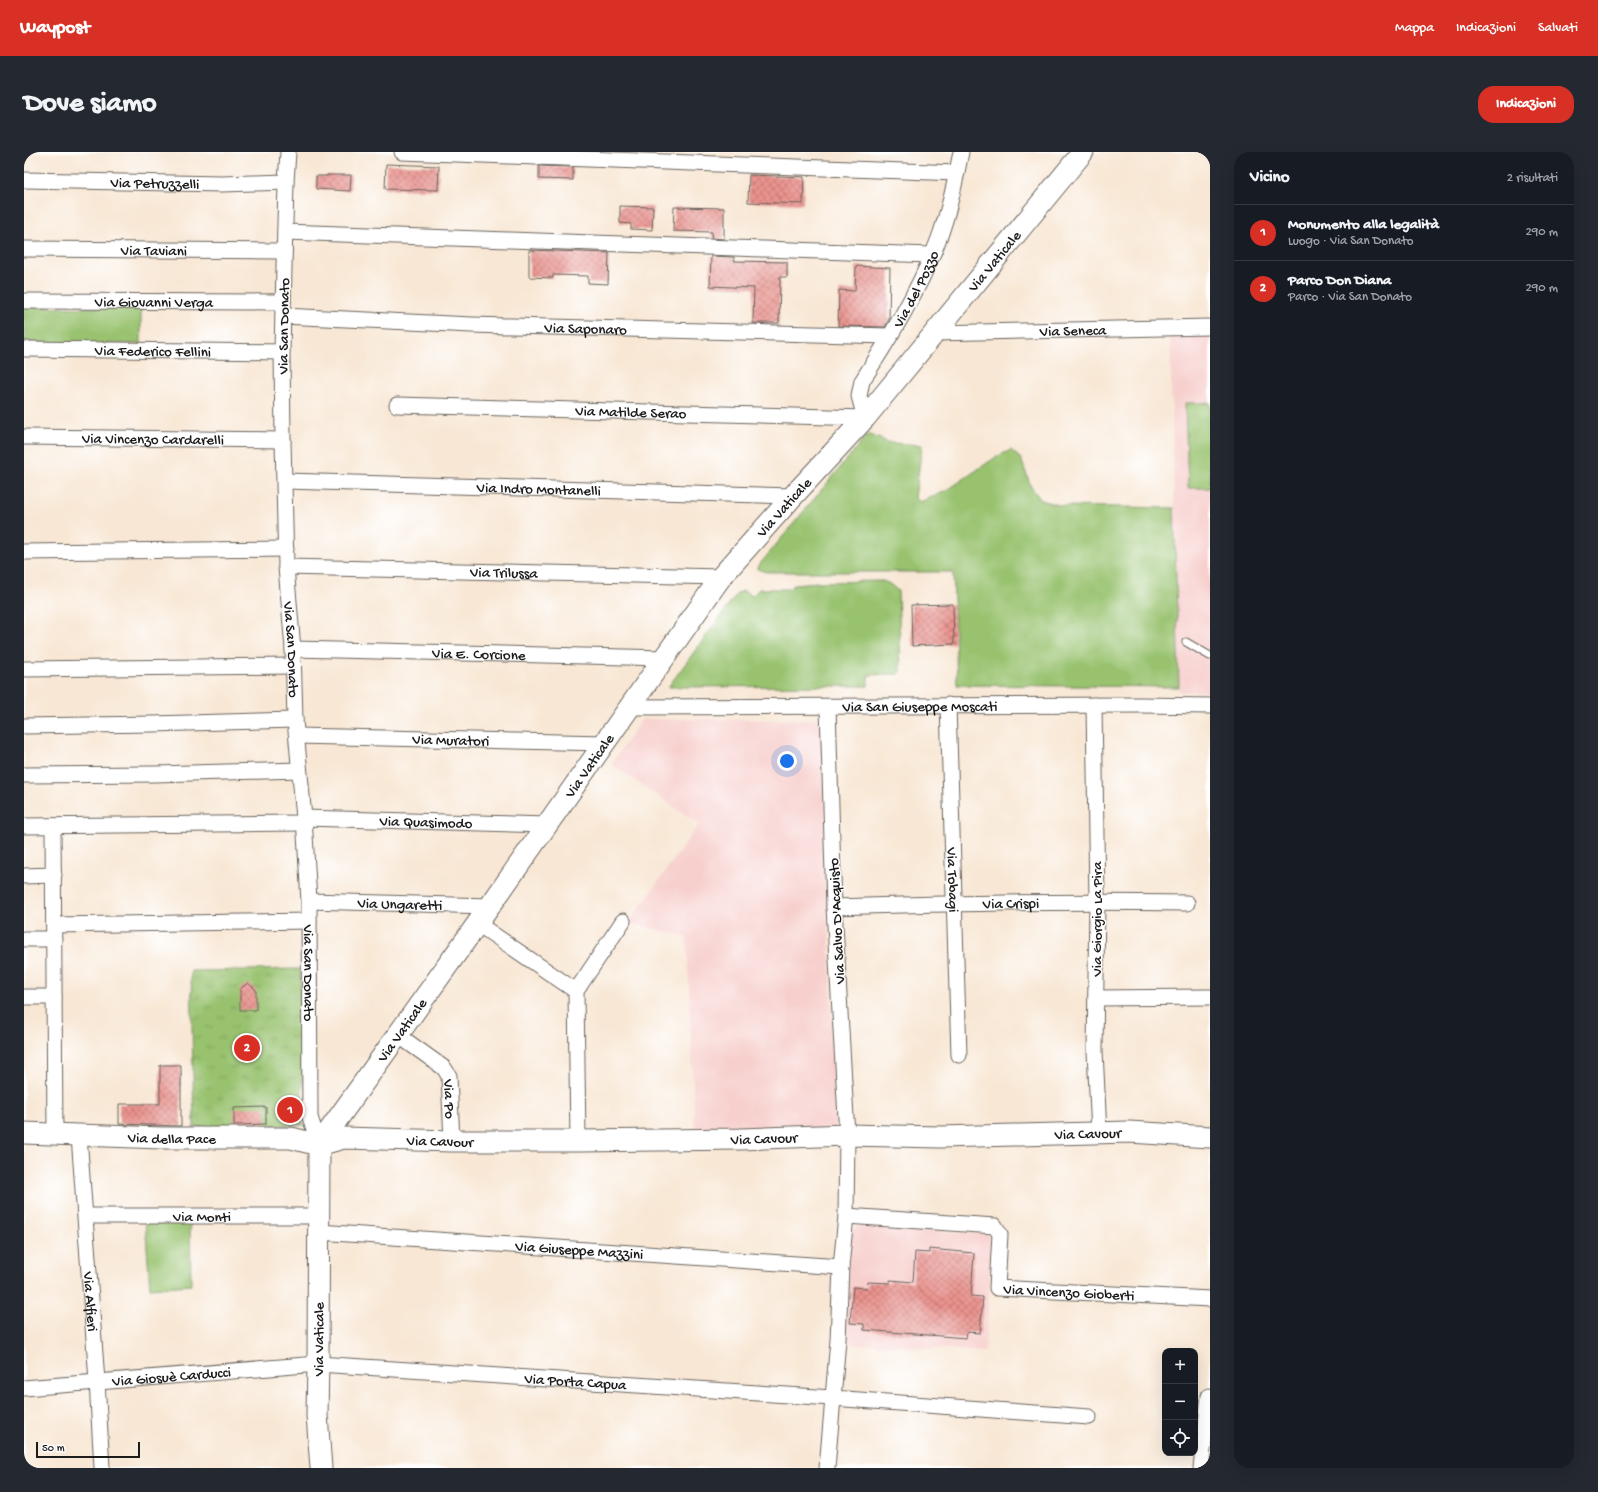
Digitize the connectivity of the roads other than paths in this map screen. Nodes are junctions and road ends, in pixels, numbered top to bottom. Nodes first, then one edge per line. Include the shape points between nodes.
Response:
1 (288, 152) edge
2 (402, 152) edge
3 (961, 152) edge
4 (1083, 152) edge
5 (957, 173) junction
6 (24, 180) edge
7 (286, 182) junction
8 (285, 232) junction
9 (24, 249) edge
10 (284, 251) junction
11 (932, 255) junction
12 (24, 301) edge
13 (283, 309) junction
14 (1210, 327) edge
15 (935, 333) junction
16 (889, 336) junction
17 (24, 349) edge
18 (282, 352) junction
19 (397, 405) dead end
20 (866, 418) junction
21 (24, 437) edge
22 (283, 440) junction
23 (285, 481) junction
24 (793, 496) junction
25 (286, 549) junction
26 (24, 552) edge
27 (286, 567) junction
28 (721, 577) junction
29 (1186, 642) dead end
30 (292, 650) junction
31 (1210, 656) edge
32 (665, 658) junction
33 (292, 666) junction
34 (24, 669) edge
35 (948, 705) junction
36 (1094, 705) junction
37 (1210, 706) edge
38 (631, 707) junction
39 (828, 707) junction
40 (295, 720) junction
41 (24, 726) edge
42 (297, 736) junction
43 (605, 743) junction
44 (299, 770) junction
45 (24, 775) edge
46 (304, 820) junction
47 (548, 825) junction
48 (24, 826) edge
49 (53, 826) junction
50 (24, 876) edge
51 (54, 876) junction
52 (310, 901) junction
53 (1097, 901) junction
54 (954, 903) junction
55 (1187, 903) dead end
56 (490, 906) junction
57 (834, 907) junction
58 (309, 921) junction
59 (623, 921) dead end
60 (478, 924) junction
61 (54, 932) junction
62 (24, 939) edge
63 (576, 991) junction
64 (24, 997) edge
65 (54, 997) junction
66 (1210, 997) edge
67 (1096, 998) junction
68 (398, 1035) junction
69 (959, 1055) dead end
70 (24, 1133) edge
71 (1099, 1133) junction
72 (56, 1135) junction
73 (847, 1135) junction
74 (79, 1136) junction
75 (1210, 1137) edge
76 (452, 1141) junction
77 (578, 1141) junction
78 (319, 1145) junction
79 (86, 1216) junction
80 (846, 1216) junction
81 (318, 1224) junction
82 (841, 1267) junction
83 (1210, 1299) edge
84 (318, 1364) junction
85 (97, 1381) junction
86 (24, 1388) edge
87 (1209, 1396) dead end
88 (832, 1398) junction
89 (1089, 1417) dead end
90 (102, 1468) edge
91 (321, 1468) edge
92 (827, 1468) edge
93 (1201, 1468) edge

1 - 7 street, Via San Donato
2 - 5 street
3 - 5 street, Via del Pozzo
4 - 15 street, Via Vaticale
5 - 11 street, Via del Pozzo via 945,220
6 - 7 street, Via Petruzzelli via 222,184
7 - 8 street, Via San Donato
8 - 10 street, Via San Donato
8 - 11 street
9 - 10 street, Via Taviani
10 - 13 street, Via San Donato
11 - 16 street, Via del Pozzo via 913,296
12 - 13 street, Via Giovanni Verga
13 - 16 street, Via Saponaro via 472,325
13 - 18 street, Via San Donato
14 - 15 street, Via Seneca
15 - 20 street, Via Vaticale
16 - 20 street, Via del Pozzo via 862,381 859,396
17 - 18 street, Via Federico Fellini
18 - 22 street, Via San Donato
19 - 20 street, Via Matilde Serao
20 - 24 street, Via Vaticale
21 - 22 street, Via Vincenzo Cardarelli
22 - 23 street, Via San Donato
23 - 24 street, Via Indro Montanelli
23 - 25 street, Via San Donato
24 - 28 street, Via Vaticale
25 - 26 street
25 - 27 street, Via San Donato
27 - 28 street, Via Trilussa
27 - 30 street, Via San Donato
28 - 32 street, Via Vaticale
29 - 31 lane
30 - 32 street, Via E. Corcione
30 - 33 street, Via San Donato
32 - 38 street, Via Vaticale
33 - 34 street
33 - 40 street, Via San Donato
35 - 36 street, Via San Giuseppe Moscati
35 - 39 street, Via San Giuseppe Moscati
35 - 54 street, Via Tobagi
36 - 37 street, Via San Giuseppe Moscati
36 - 53 street, Via Giorgio La Pira
38 - 39 street, Via San Giuseppe Moscati
38 - 43 street, Via Vaticale
39 - 57 street, Via Salvo D'Acquisto
40 - 41 street
40 - 42 street, Via San Donato
42 - 43 street, Via Muratori
42 - 44 street, Via San Donato
43 - 47 street, Via Vaticale
44 - 45 street
44 - 46 street, Via San Donato
46 - 47 street, Via Quasimodo
46 - 49 street, Via Quasimodo
46 - 52 street, Via San Donato
47 - 56 street, Via Vaticale
48 - 49 street, Via Quasimodo
49 - 51 street
50 - 51 street
51 - 61 street
52 - 56 street, Via Ungaretti
52 - 58 street, Via San Donato
53 - 54 street, Via Crispi
53 - 55 street, Via Crispi
53 - 67 street, Via Giorgio La Pira
54 - 57 street, Via Crispi
54 - 69 street, Via Tobagi
56 - 60 street, Via Vaticale
57 - 73 street, Via Salvo D'Acquisto
58 - 61 street
58 - 78 street, Via San Donato via 310,1117
59 - 63 street
60 - 63 street
60 - 68 street, Via Vaticale
61 - 62 street
61 - 65 street
63 - 77 street
64 - 65 street
65 - 72 street
66 - 67 street
67 - 71 street, Via Giorgio La Pira via 1095,1051
68 - 76 street, Via Po via 444,1068 449,1076
68 - 78 street, Via Vaticale
70 - 72 street, Via della Pace
71 - 73 street, Via Cavour
71 - 75 street, Via Cavour via 1129,1132
72 - 74 street, Via della Pace
73 - 77 street, Via Cavour
73 - 80 street, Via Salvo D'Acquisto
74 - 78 street, Via della Pace via 291,1138
74 - 79 street, Via Alfieri
76 - 77 street, Via Cavour
76 - 78 street, Via Cavour via 344,1138
78 - 81 street, Via Vaticale
79 - 81 street, Via Monti
79 - 85 street, Via Alfieri
80 - 82 street, Via Salvo D'Acquisto
80 - 83 street, Via Vincenzo Gioberti via 995,1226 1000,1234 997,1288
81 - 82 street, Via Giuseppe Mazzini
81 - 84 street, Via Vaticale
82 - 88 street, Via Salvo D'Acquisto via 838,1340
84 - 85 street, Via Giosuè Carducci
84 - 88 street, Via Porta Capua
84 - 91 street, Via Vaticale via 317,1415
85 - 86 street, Via Giosuè Carducci
85 - 90 street, Via Alfieri
87 - 93 street
88 - 89 street, Via Porta Capua
88 - 92 street, Via Salvo D'Acquisto

